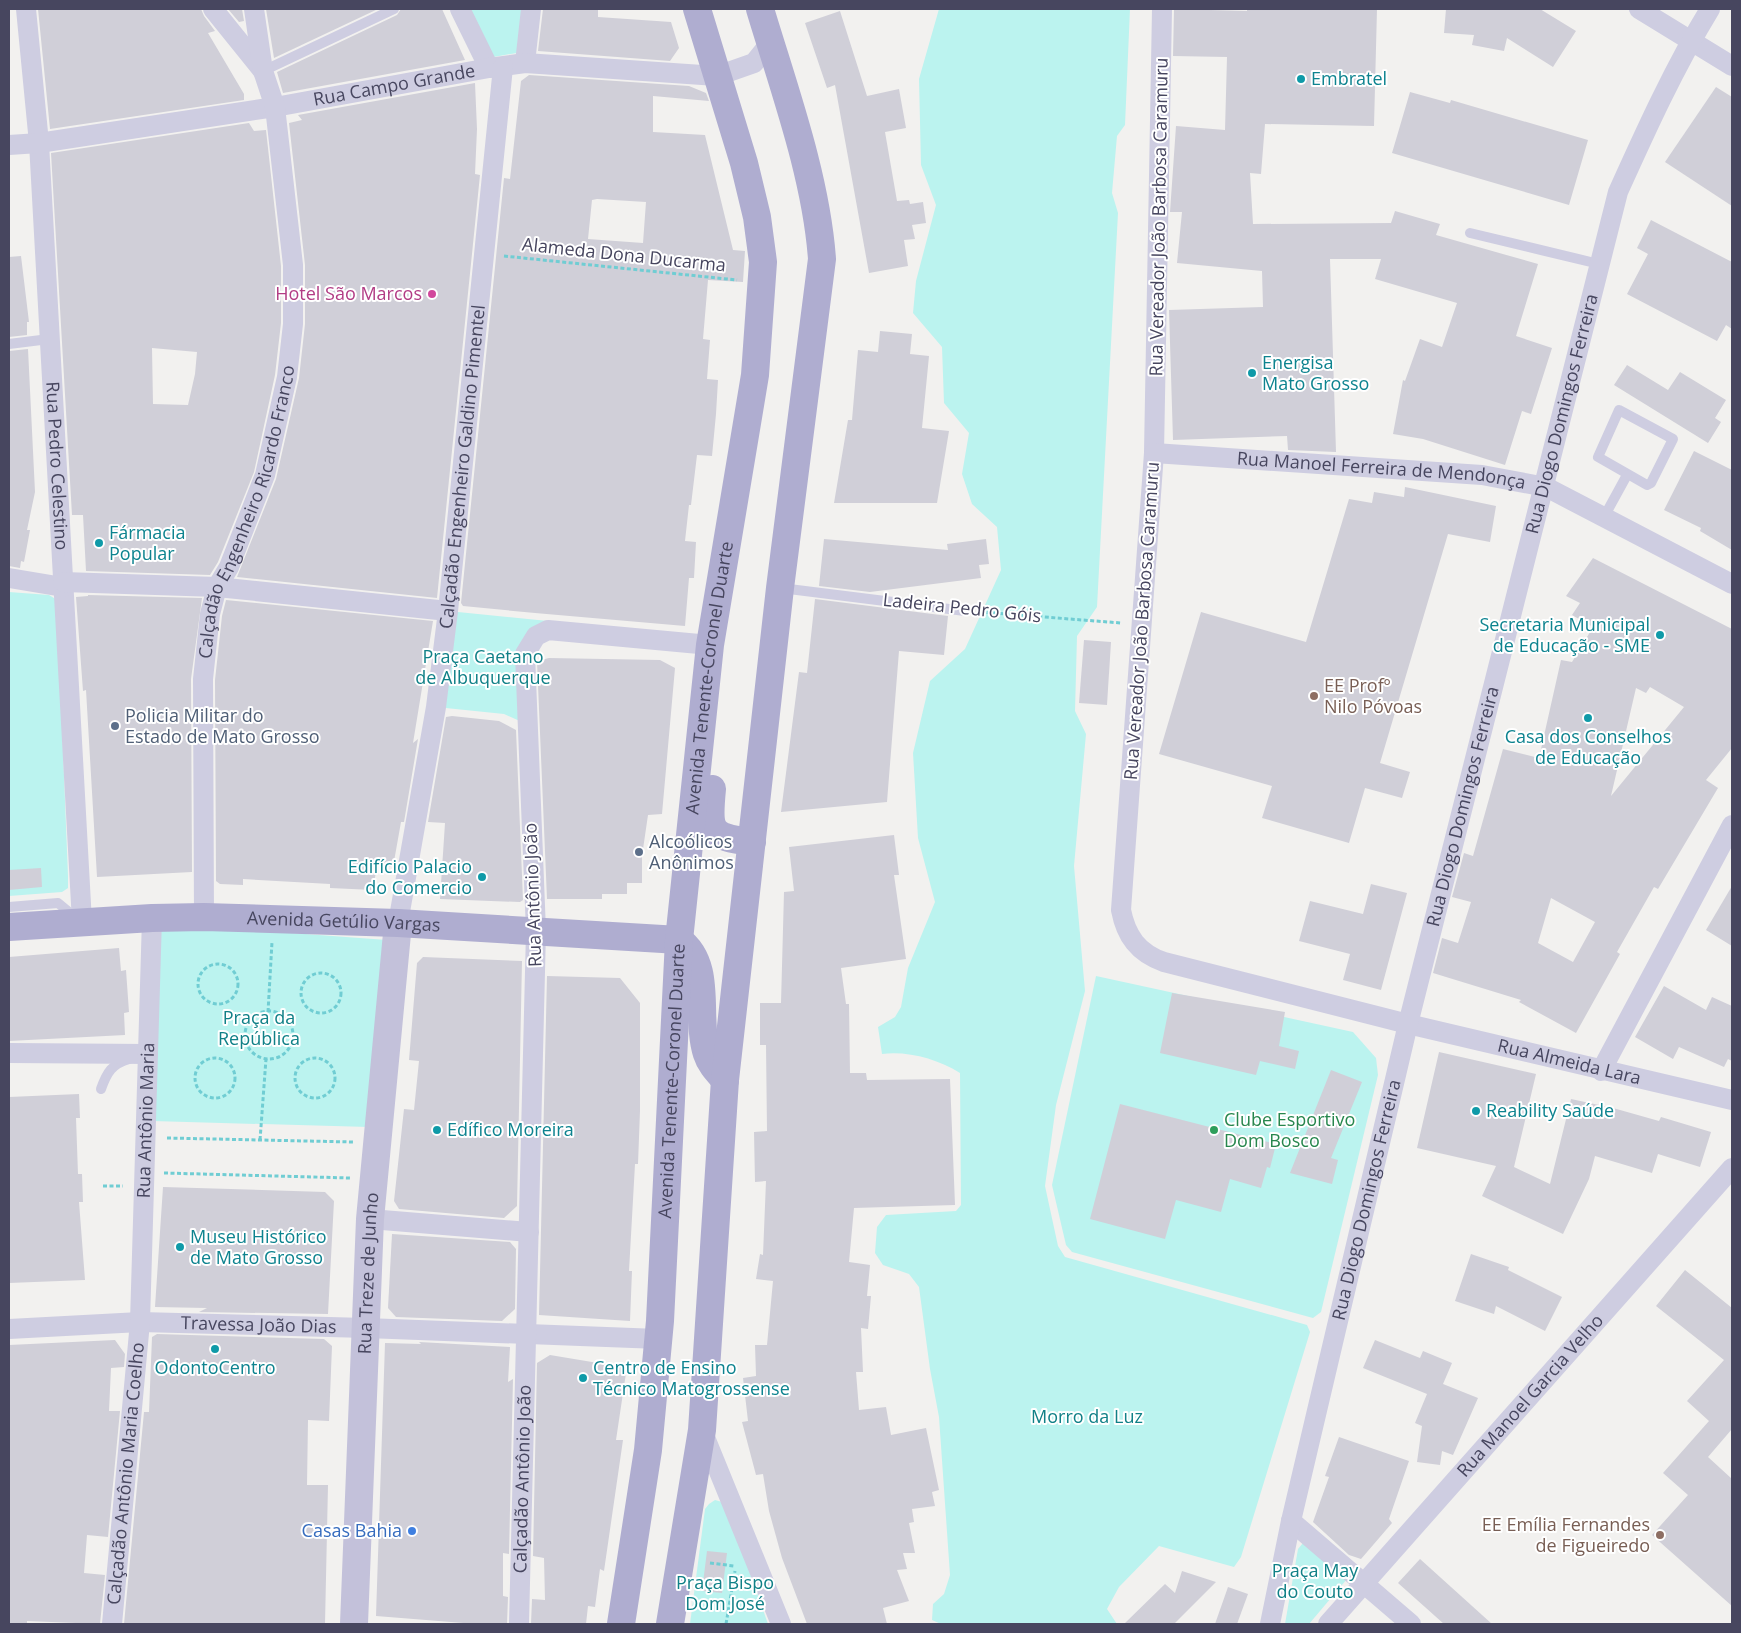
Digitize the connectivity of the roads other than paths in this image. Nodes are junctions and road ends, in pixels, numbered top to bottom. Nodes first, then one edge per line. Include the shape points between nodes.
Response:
1 (26, 9) edge
2 (213, 9) edge
3 (254, 9) edge
4 (394, 9) edge
5 (460, 9) edge
6 (531, 9) edge
7 (697, 9) edge
8 (760, 9) edge
9 (1162, 9) edge
10 (1639, 9) edge
11 (1710, 9) edge
12 (1690, 42) junction
13 (770, 43) junction
14 (525, 63) junction
15 (1732, 66) edge
16 (496, 67) junction
17 (263, 71) junction
18 (718, 76) junction
19 (275, 108) junction
20 (39, 143) junction
21 (9, 145) edge
22 (1470, 233) dead end
23 (1599, 264) junction
24 (49, 339) junction
25 (9, 344) edge
26 (1154, 453) junction
27 (1627, 475) junction
28 (1546, 487) junction
29 (1604, 517) junction
30 (9, 578) edge
31 (63, 584) junction
32 (1732, 584) edge
33 (217, 587) junction
34 (780, 588) junction
35 (448, 611) junction
36 (965, 611) road end
37 (710, 646) junction
38 (706, 702) junction
39 (1732, 825) edge
40 (752, 842) junction
41 (9, 907) edge
42 (204, 917) junction
43 (152, 918) junction
44 (82, 922) junction
45 (398, 923) junction
46 (9, 927) edge
47 (536, 931) junction
48 (679, 940) junction
49 (1408, 1024) junction
50 (9, 1053) edge
51 (148, 1054) junction
52 (1601, 1071) junction
53 (725, 1080) junction
54 (101, 1089) dead end
55 (1732, 1100) edge
56 (1732, 1168) edge
57 (370, 1219) junction
58 (530, 1232) junction
59 (140, 1322) junction
60 (366, 1328) junction
61 (9, 1329) edge
62 (526, 1334) junction
63 (659, 1340) junction
64 (702, 1430) junction
65 (1291, 1521) junction
66 (1364, 1584) junction
67 (112, 1624) edge
68 (354, 1624) edge
69 (519, 1624) edge
70 (621, 1624) edge
71 (670, 1624) edge
72 (781, 1624) edge
73 (1270, 1624) edge
74 (1328, 1624) edge
75 (1411, 1624) edge

1 - 20 street, Rua Pedro Celestino
2 - 17 street
3 - 17 street
4 - 17 lane
5 - 16 street
6 - 14 street
7 - 18 main road, Avenida Tenente-Coronel Duarte
8 - 13 main road
9 - 26 street, Rua Vereador João Barbosa Caramuru
10 - 12 street
11 - 12 street, Rua Diogo Domingos Ferreira
12 - 15 street
12 - 23 street, Rua Diogo Domingos Ferreira via 1618,192
13 - 18 street, Rua Campo Grande via 754,63
13 - 34 main road via 819,222 822,259
14 - 16 street, Rua Campo Grande
14 - 18 street, Rua Campo Grande
16 - 19 street, Rua Campo Grande
16 - 35 street, Calçadão Engenheiro Galdino Pimentel via 484,254
17 - 19 street, Calçadão Engenheiro Ricardo Franco
18 - 37 main road, Avenida Tenente-Coronel Duarte via 744,163 757,217 763,262 755,375
19 - 20 street, Rua Campo Grande
19 - 33 street, Calçadão Engenheiro Ricardo Franco via 293,265 293,324 287,377 264,475 229,567
20 - 21 street, Rua Campo Grande
20 - 24 street, Rua Pedro Celestino
22 - 23 lane
23 - 28 street, Rua Diogo Domingos Ferreira
24 - 25 lane
24 - 31 street, Rua Pedro Celestino
26 - 28 street, Rua Manoel Ferreira de Mendonça via 1482,475
26 - 49 street, Rua Vereador João Barbosa Caramuru via 1121,910 1124,924 1137,948 1164,962
27 - 27 lane via 1647,485 1651,483 1673,440 1619,410 1598,457
27 - 29 lane
28 - 29 street, Rua Manoel Ferreira de Mendonça
28 - 49 street, Rua Diogo Domingos Ferreira
29 - 32 street, Rua Manoel Ferreira de Mendonça
30 - 31 street
31 - 33 street
31 - 44 street, Rua Pedro Celestino
33 - 35 street
33 - 42 street, Calçadão Engenheiro Ricardo Franco via 210,614 203,679
34 - 36 lane, Ladeira Pedro Góis
34 - 40 main road
35 - 45 street, Calçadão Engenheiro Galdino Pimentel via 436,708
37 - 38 main road, Avenida Tenente-Coronel Duarte
37 - 47 street, Rua Antônio João via 560,630 541,632 531,641 525,661
38 - 40 main road via 717,740 709,817 712,827 723,837
38 - 48 main road, Avenida Tenente-Coronel Duarte
39 - 52 street
40 - 53 main road
41 - 44 lane via 58,903
42 - 43 main road, Avenida Getúlio Vargas
42 - 45 main road, Avenida Getúlio Vargas
43 - 44 main road, Avenida Getúlio Vargas
43 - 51 street, Rua Antônio Maria
44 - 46 main road, Avenida Getúlio Vargas
45 - 47 main road, Avenida Getúlio Vargas
45 - 57 street, Rua Treze de Junho
47 - 48 main road, Avenida Getúlio Vargas
47 - 58 street, Rua Antônio João
48 - 53 main road via 690,950 697,964 707,1056
48 - 63 main road, Avenida Tenente-Coronel Duarte
49 - 52 street, Rua Almeida Lara
49 - 65 street, Rua Diogo Domingos Ferreira
50 - 51 street
51 - 54 lane via 114,1065
51 - 59 street, Rua Antônio Maria
52 - 55 street, Rua Almeida Lara
53 - 64 main road
56 - 66 street, Rua Manoel Garcia Velho
57 - 58 street
57 - 60 street, Rua Treze de Junho
58 - 62 street, Rua Antônio João
59 - 60 street, Travessa João Dias
59 - 61 street, Travessa João Dias
59 - 67 street, Calçadão Antônio Maria Coelho
60 - 62 street, Travessa João Dias
60 - 68 street, Rua Treze de Junho
62 - 63 street, Travessa João Dias
62 - 69 street, Calçadão Antônio João
63 - 70 main road, Avenida Tenente-Coronel Duarte via 648,1450
64 - 71 main road
64 - 72 street
65 - 66 street
65 - 73 street, Rua Diogo Domingos Ferreira
66 - 74 street, Rua Manoel Garcia Velho
66 - 75 street

